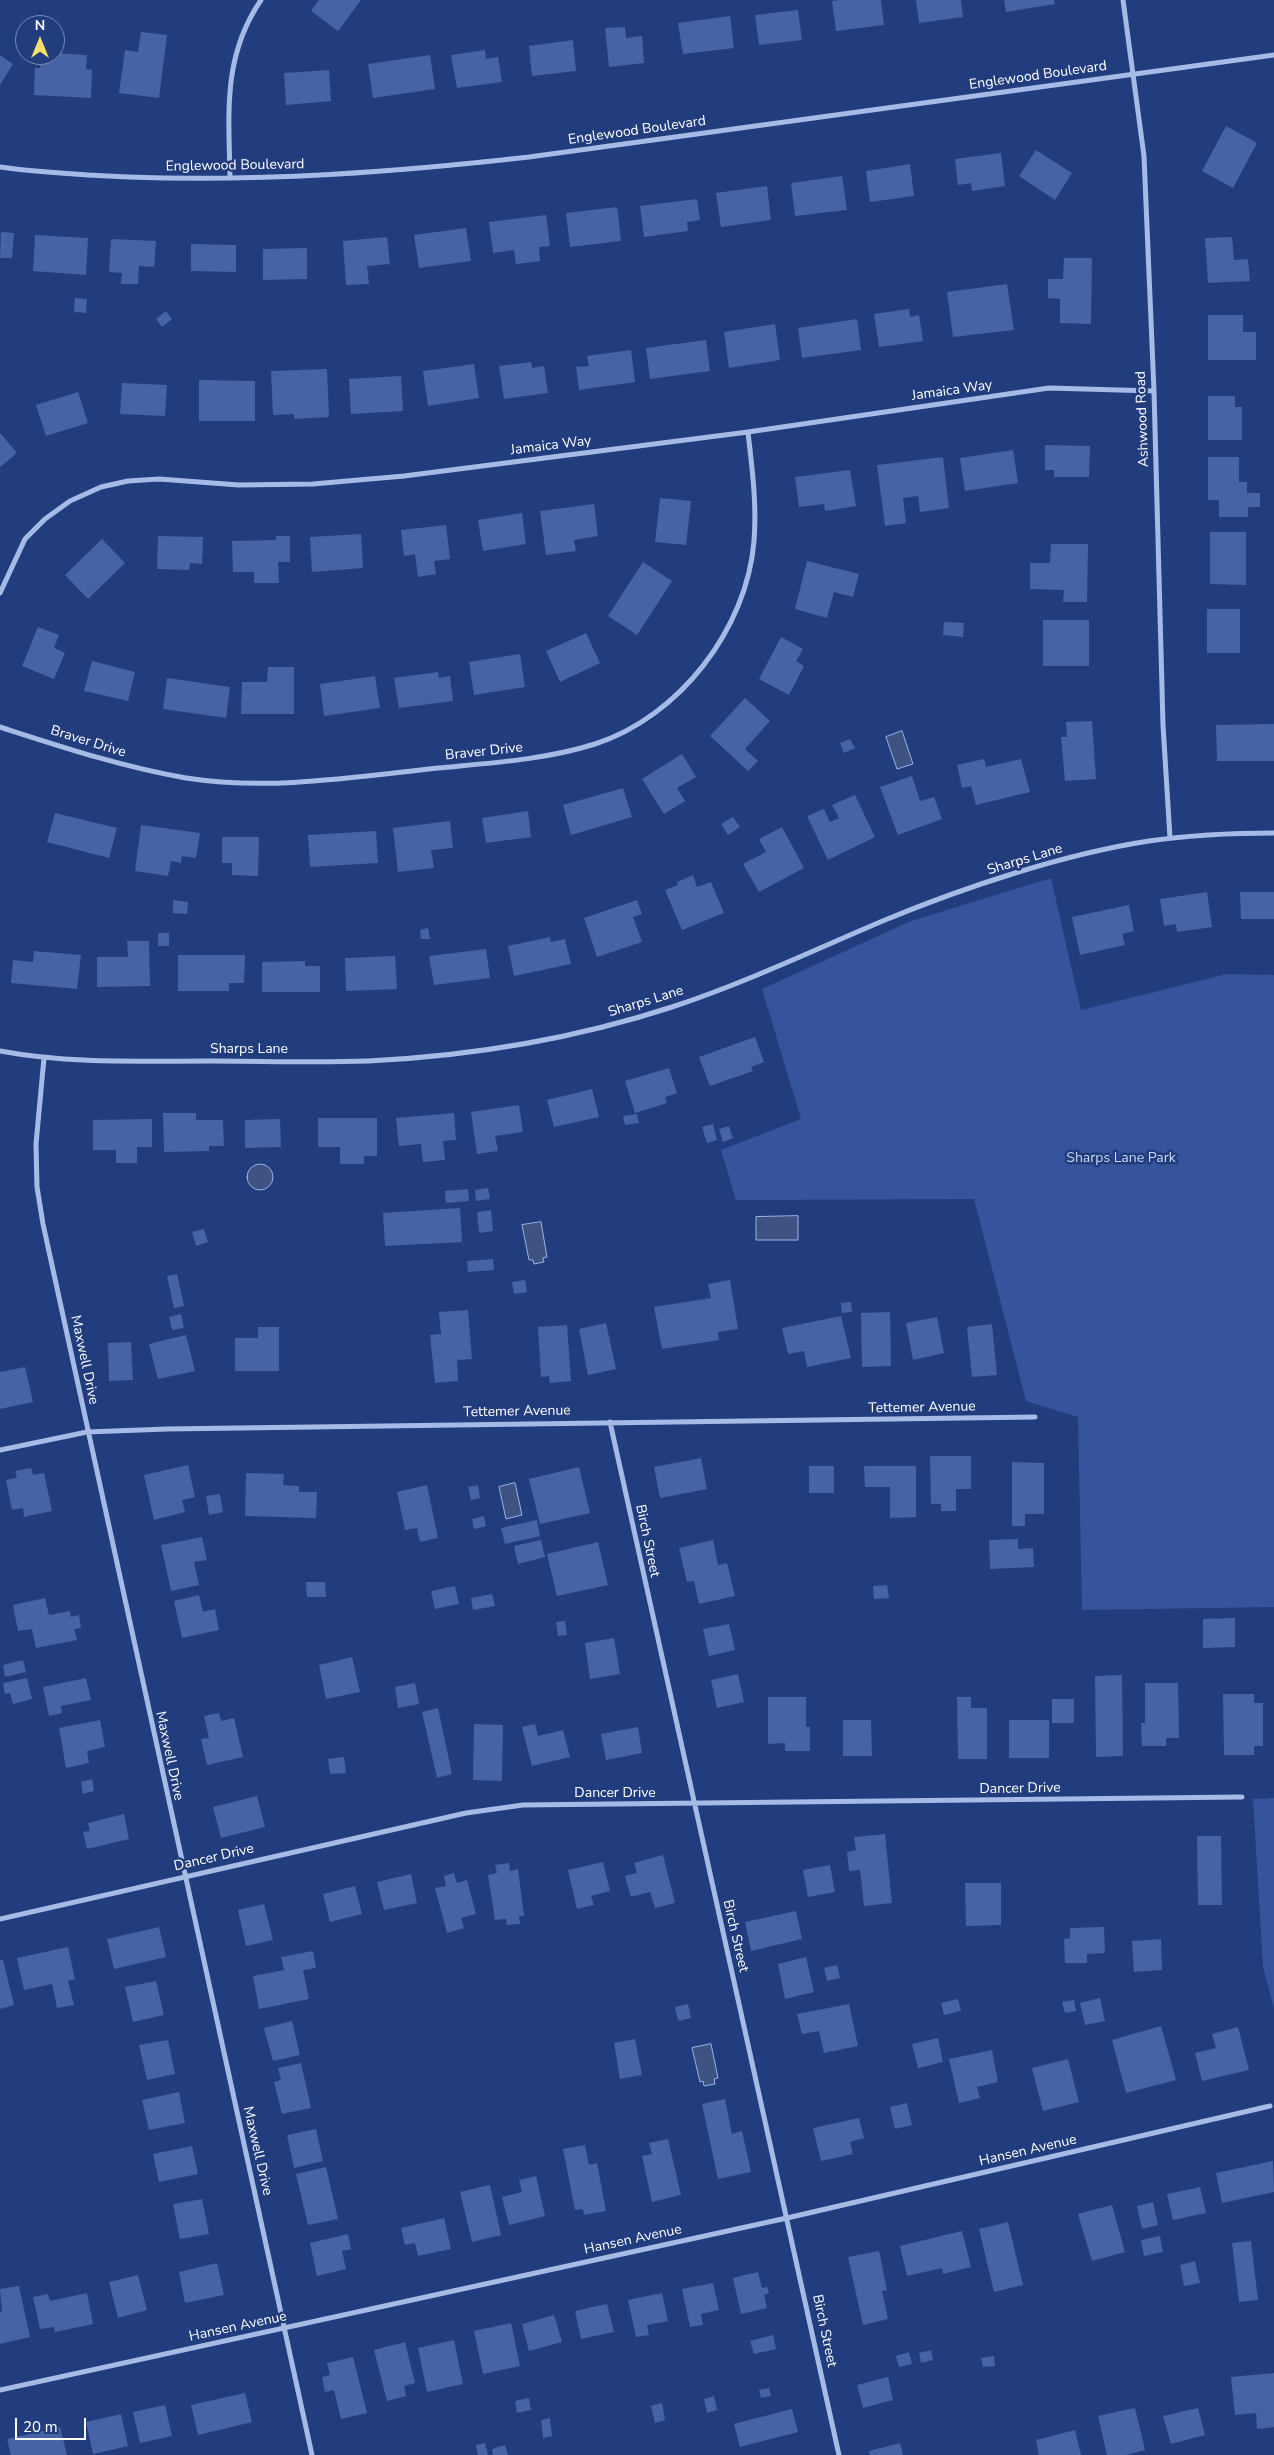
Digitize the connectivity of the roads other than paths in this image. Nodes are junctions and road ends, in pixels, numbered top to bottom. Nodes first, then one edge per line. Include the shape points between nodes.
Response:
1 (260, 0) edge
2 (1123, 0) edge
3 (1274, 55) edge
4 (1133, 74) junction
5 (0, 167) edge
6 (230, 178) junction
7 (1154, 391) junction
8 (748, 432) junction
9 (0, 593) edge
10 (0, 727) edge
11 (1274, 833) edge
12 (1170, 838) junction
13 (0, 1051) edge
14 (44, 1058) junction
15 (1035, 1417) dead end
16 (610, 1422) junction
17 (88, 1432) junction
18 (0, 1450) edge
19 (1242, 1797) dead end
20 (694, 1805) junction
21 (184, 1876) junction
22 (0, 1919) edge
23 (1270, 2106) dead end
24 (787, 2218) junction
25 (285, 2328) junction
26 (0, 2390) edge
27 (312, 2455) edge
28 (839, 2455) edge

1 - 6 street via 237,46 230,77
2 - 4 street, Ashwood Road
3 - 4 street, Englewood Boulevard
4 - 6 street, Englewood Boulevard via 425,169
4 - 7 street, Ashwood Road via 1144,156
5 - 6 street, Englewood Boulevard via 44,173
7 - 8 street, Jamaica Way via 1049,388
7 - 12 street, Ashwood Road via 1163,725
8 - 9 street, Jamaica Way via 404,476 313,484 239,485 159,480 128,481 100,487 70,501 25,539
8 - 10 street, Braver Drive via 755,504 754,543 747,580 734,616 715,650 678,693 628,730 597,744 528,759 305,783 241,783 188,778 125,766
11 - 12 street, Sharps Lane
12 - 14 street, Sharps Lane via 1084,854 971,888 888,918 744,981 671,1008 596,1029 520,1045 443,1056 366,1061 95,1061
13 - 14 street, Sharps Lane
14 - 17 street, Maxwell Drive via 36,1144 37,1187
15 - 16 street, Tettemer Avenue
16 - 17 street, Tettemer Avenue
16 - 20 street, Birch Street
17 - 18 street, Tettemer Avenue
17 - 21 street, Maxwell Drive
19 - 20 street, Dancer Drive
20 - 21 street, Dancer Drive via 523,1805 466,1813
20 - 24 street, Birch Street
21 - 22 street, Dancer Drive
21 - 25 street, Maxwell Drive
23 - 24 street, Hansen Avenue
24 - 25 street, Hansen Avenue
24 - 28 street, Birch Street
25 - 26 street, Hansen Avenue
25 - 27 street, Maxwell Drive

